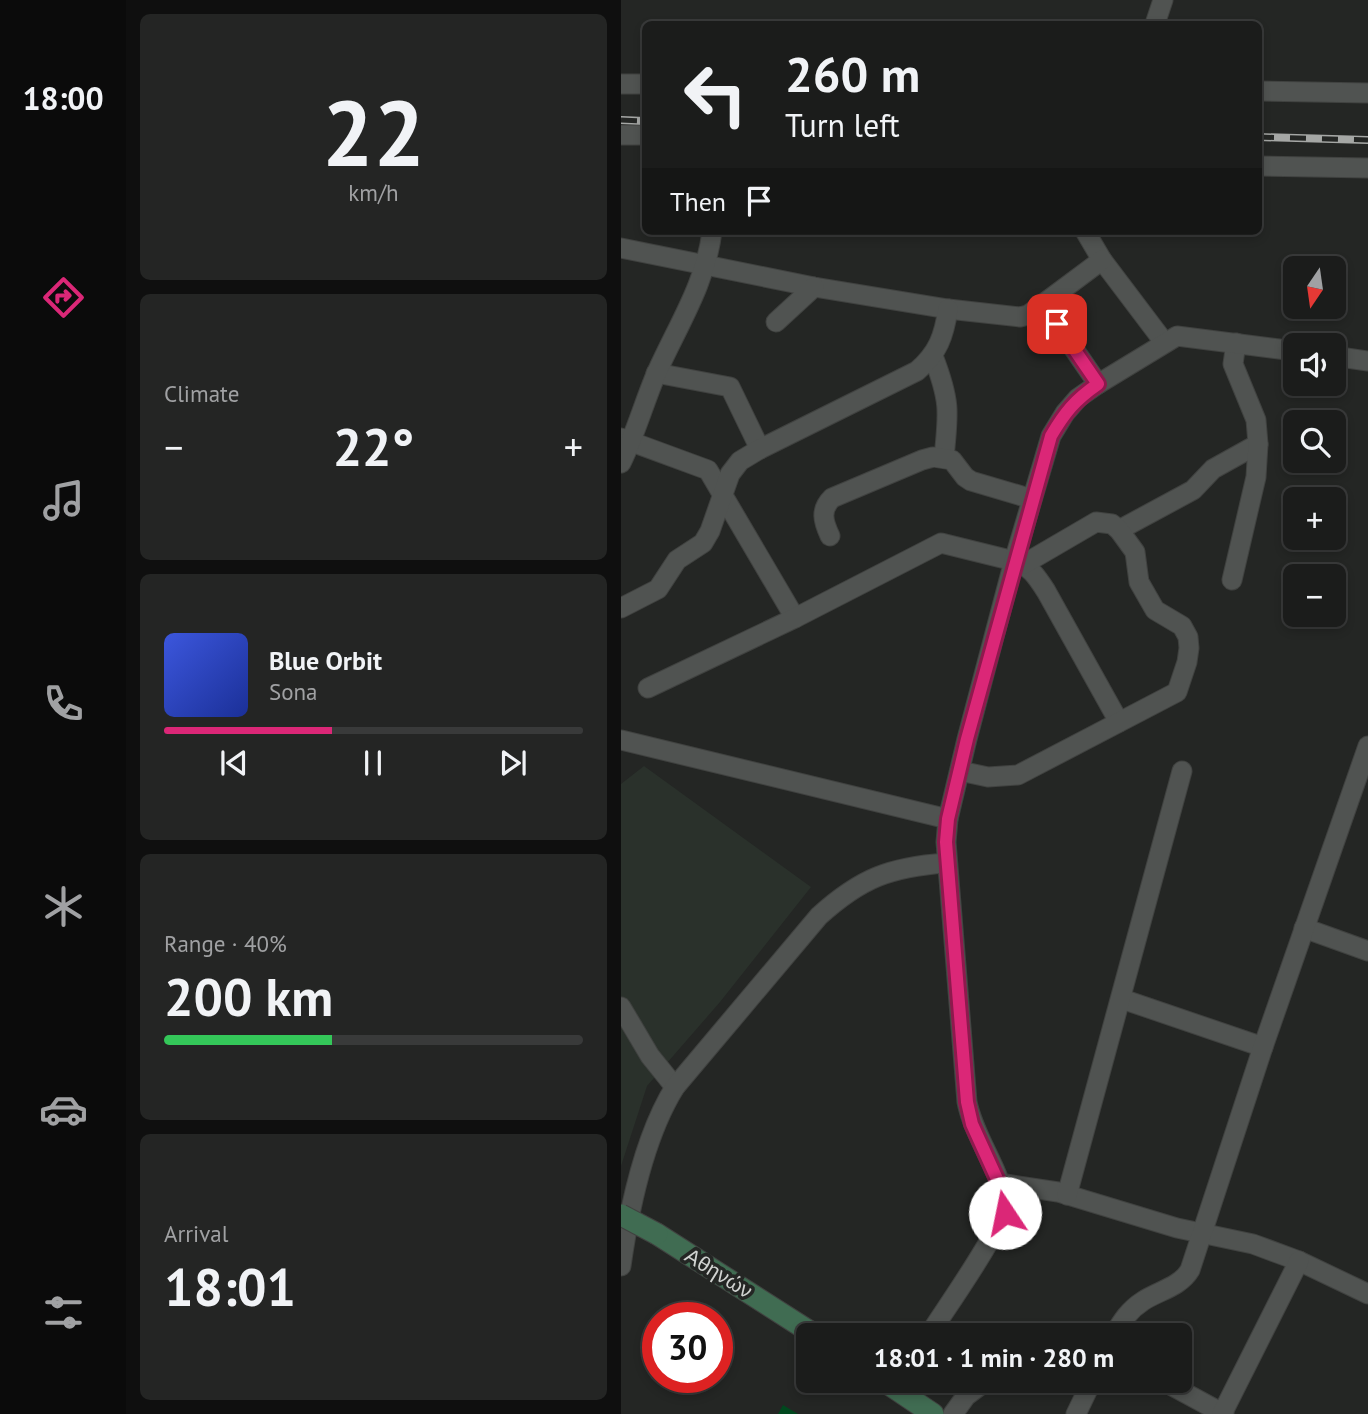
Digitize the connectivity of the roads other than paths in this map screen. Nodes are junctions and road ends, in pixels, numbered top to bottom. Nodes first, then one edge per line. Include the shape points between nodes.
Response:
1 (1163, 0) edge
2 (1156, 21) edge
3 (621, 84) edge
4 (642, 84) edge
5 (1262, 91) edge
6 (1368, 93) edge
7 (621, 135) edge
8 (642, 135) edge
9 (1262, 166) edge
10 (1368, 168) edge
11 (711, 235) edge
12 (1087, 235) edge
13 (621, 248) edge
14 (1102, 260) junction
15 (705, 267) junction
16 (813, 287) junction
17 (1043, 304) junction
18 (948, 309) junction
19 (777, 322) dead end
20 (1164, 342) junction
21 (1236, 344) junction
22 (1283, 350) edge
23 (933, 356) junction
24 (1346, 358) edge
25 (1368, 361) edge
26 (656, 373) junction
27 (1098, 384) junction
28 (626, 440) edge
29 (1258, 444) junction
30 (760, 449) junction
31 (944, 457) junction
32 (621, 463) edge
33 (722, 494) junction
34 (1032, 499) junction
35 (1119, 530) junction
36 (830, 536) dead end
37 (1019, 562) junction
38 (1232, 580) dead end
39 (621, 608) edge
40 (795, 618) junction
41 (648, 688) dead end
42 (1119, 722) junction
43 (621, 740) edge
44 (1368, 746) edge
45 (960, 771) junction
46 (1182, 771) dead end
47 (948, 819) junction
48 (946, 863) junction
49 (1303, 928) junction
50 (1368, 951) edge
51 (1122, 999) junction
52 (621, 1007) edge
53 (1263, 1047) junction
54 (675, 1087) junction
55 (999, 1183) junction
56 (1067, 1195) junction
57 (621, 1216) edge
58 (1203, 1234) junction
59 (1299, 1261) junction
60 (621, 1266) edge
61 (1368, 1294) edge
62 (796, 1323) edge
63 (937, 1323) edge
64 (1122, 1323) edge
65 (905, 1393) edge
66 (970, 1393) edge
67 (1086, 1393) edge
68 (1184, 1393) edge
69 (927, 1412) edge
70 (953, 1414) edge
71 (1076, 1414) edge
72 (1222, 1414) edge

1 - 2 street
3 - 4 street
5 - 6 street
7 - 8 street
9 - 10 street
11 - 15 street
12 - 14 street
13 - 15 street
14 - 17 street
14 - 20 street
15 - 16 street
15 - 26 street
16 - 18 street
16 - 19 street
17 - 18 street via 1020,317
17 - 27 street
18 - 23 street via 944,334
20 - 21 street via 1184,335
20 - 27 street
21 - 22 street
21 - 29 street via 1233,364 1256,420
23 - 30 street via 917,371
23 - 31 street via 948,403
24 - 25 street
26 - 28 street
26 - 30 street via 730,387
27 - 34 street via 1065,412 1051,436
28 - 32 street
28 - 33 street via 704,467
29 - 35 street via 1213,469 1193,490
29 - 38 street via 1256,477
30 - 33 street via 733,468
31 - 34 street via 971,481
31 - 36 street via 922,460 832,498 823,513
33 - 39 street via 703,543 677,560 658,589
33 - 40 street
34 - 37 street
35 - 37 street via 1096,522
35 - 42 street via 1135,552 1139,582 1155,610 1182,626 1189,645 1177,692
37 - 40 street via 937,544
37 - 42 street via 1032,570 1046,591
37 - 45 street
40 - 41 street
42 - 45 street via 1018,775 988,777
43 - 47 street
44 - 49 street
45 - 47 street
46 - 51 street
47 - 48 street
48 - 54 street via 885,872 839,897
48 - 55 street via 967,1102
49 - 50 street
49 - 53 street
51 - 53 street
51 - 56 street
52 - 54 street
53 - 58 street
54 - 60 street via 662,1110 641,1172
55 - 56 street
55 - 63 street via 1006,1207 1001,1221
56 - 58 street
57 - 62 main road, Αθηνών, bridge
58 - 59 street via 1253,1244
58 - 64 street via 1186,1276 1134,1307
59 - 61 street
59 - 72 street
65 - 69 main road
66 - 70 street
67 - 71 street
68 - 72 street

